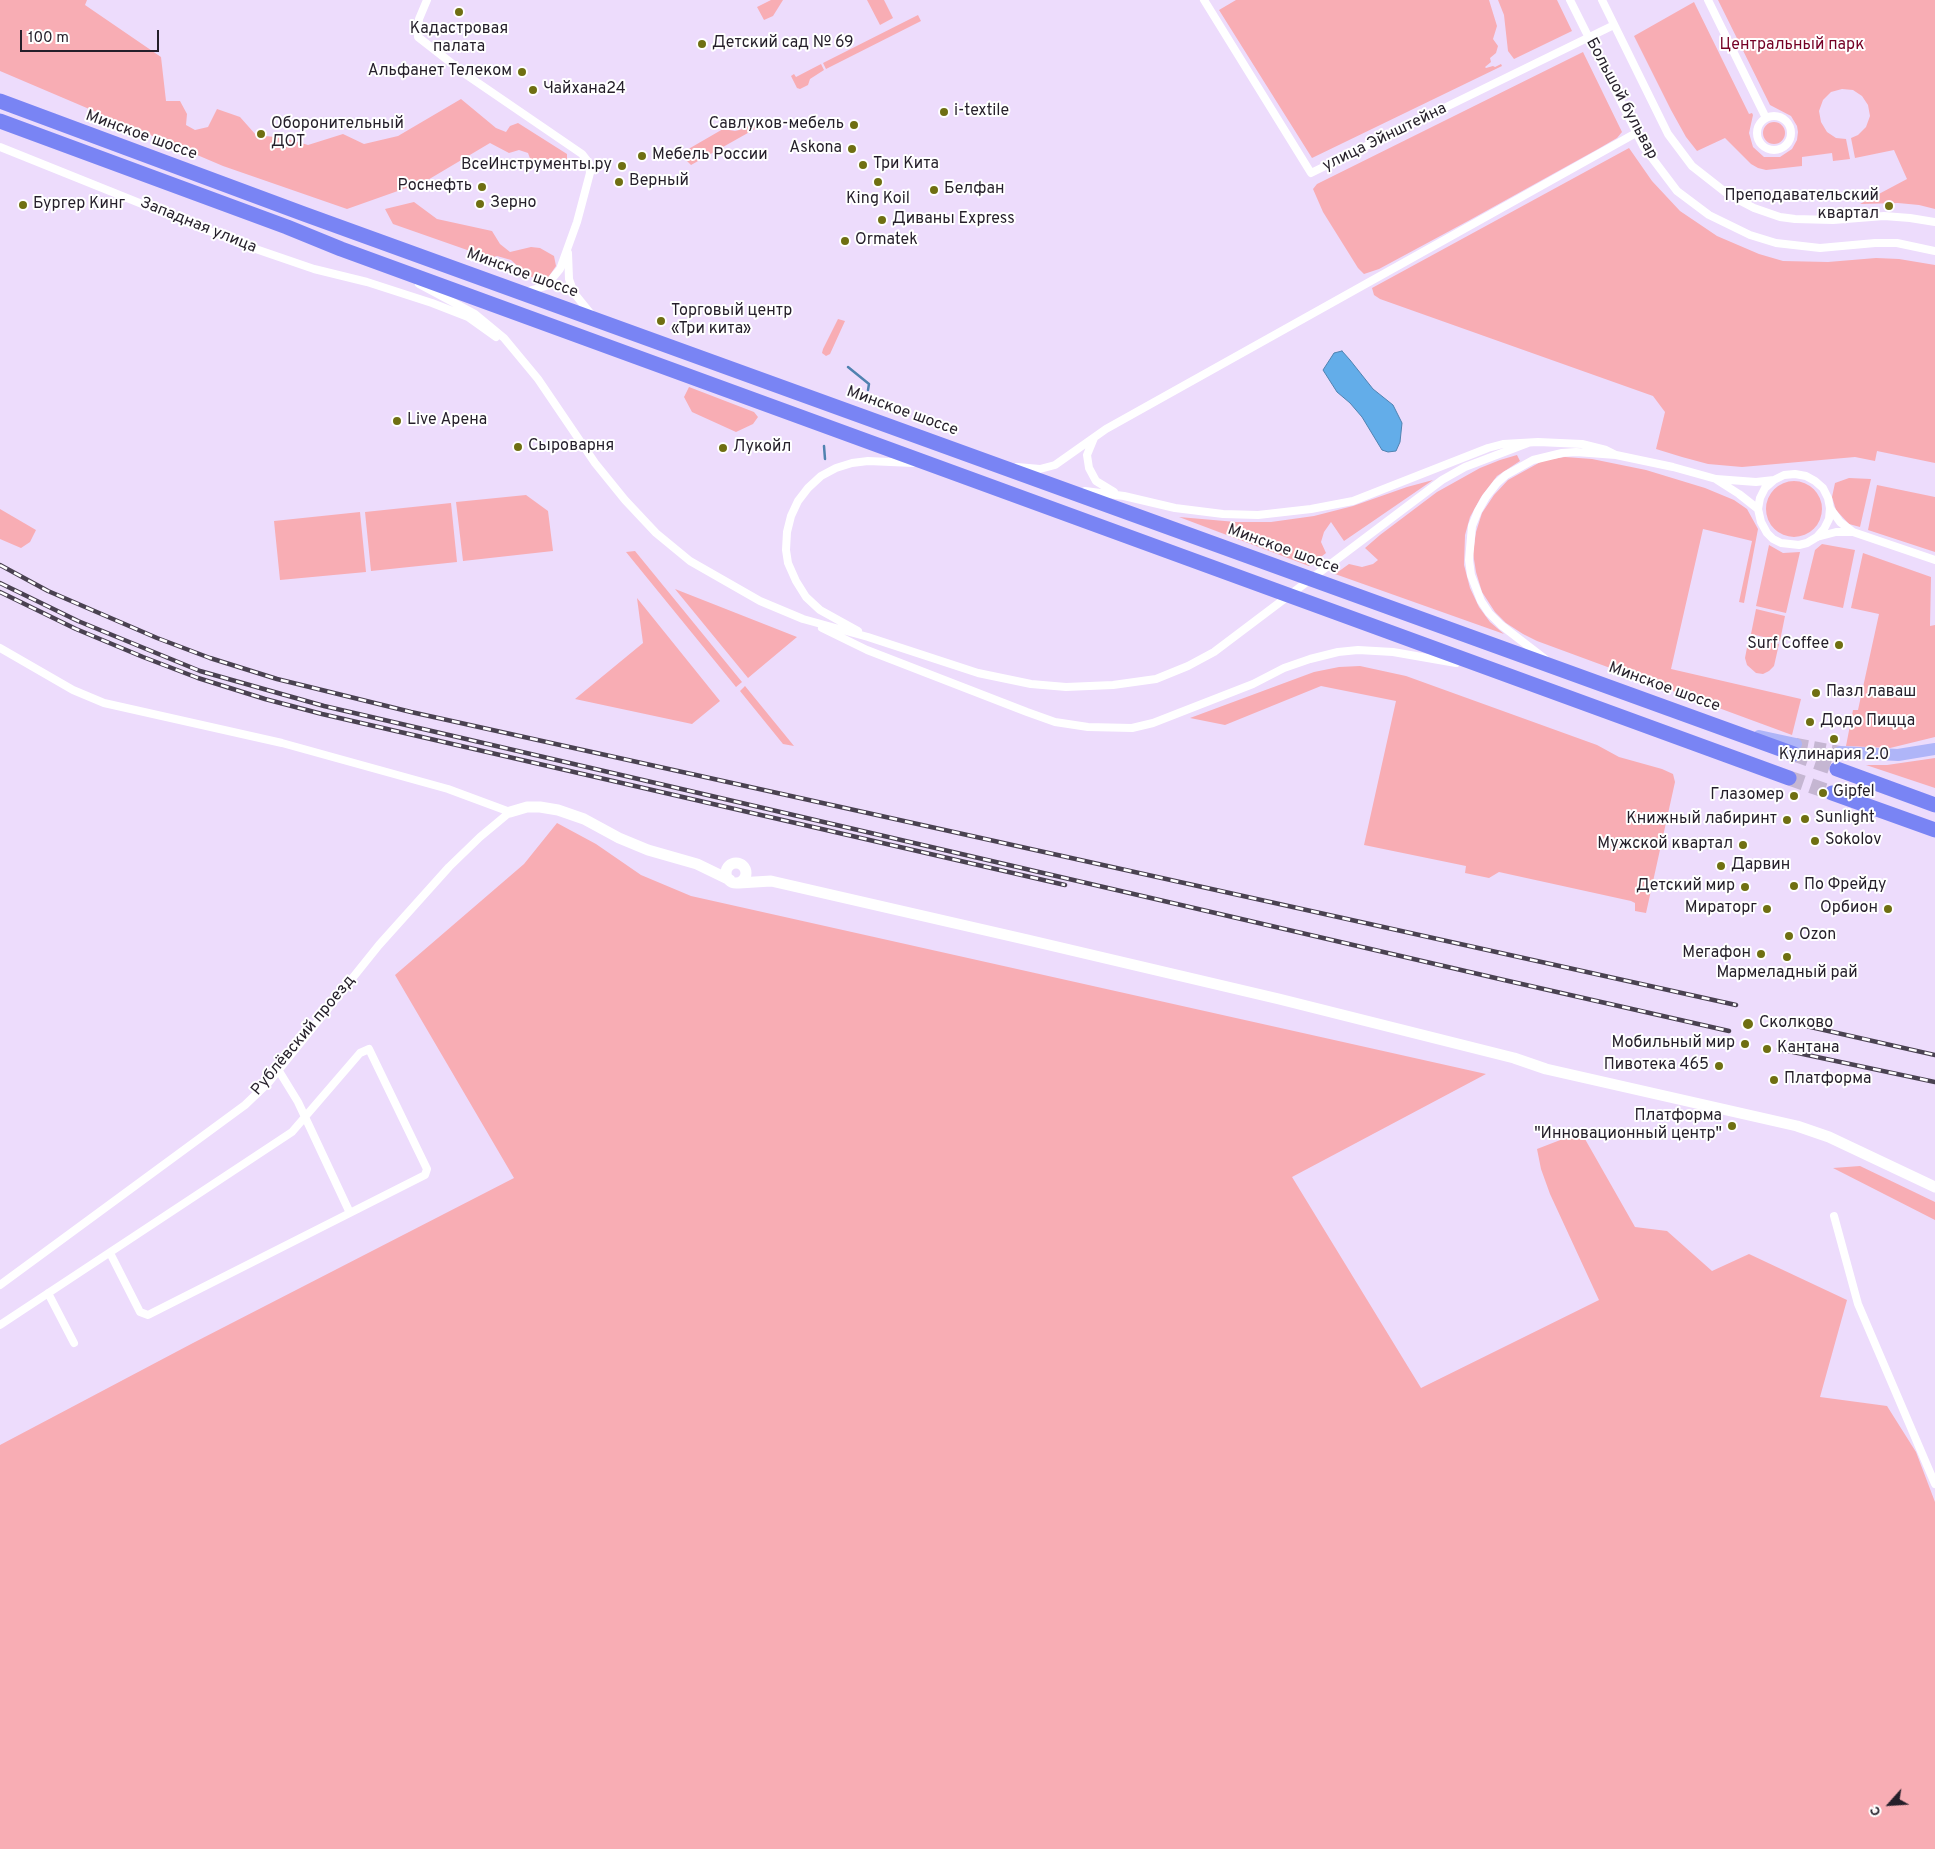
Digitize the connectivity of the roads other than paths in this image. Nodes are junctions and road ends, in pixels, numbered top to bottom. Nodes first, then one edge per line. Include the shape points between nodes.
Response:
1 (427, 0) edge
2 (1204, 0) edge
3 (1570, 0) edge
4 (1602, 0) edge
5 (1708, 0) edge
6 (1614, 25) junction
7 (1589, 38) junction
8 (0, 101) edge
9 (1766, 118) junction
10 (0, 121) edge
11 (1636, 133) junction
12 (0, 147) edge
13 (1935, 222) edge
14 (568, 251) junction
15 (1935, 251) edge
16 (368, 259) junction
17 (523, 293) junction
18 (596, 319) junction
19 (520, 358) junction
20 (1094, 438) junction
21 (1528, 443) junction
22 (1616, 455) junction
23 (936, 465) junction
24 (997, 465) junction
25 (1716, 479) junction
26 (1774, 480) junction
27 (1058, 487) junction
28 (1124, 496) junction
29 (1830, 508) junction
30 (1758, 509) junction
31 (1853, 532) junction
32 (1817, 537) junction
33 (1935, 560) edge
34 (803, 619) junction
35 (868, 637) junction
36 (0, 648) edge
37 (1562, 669) junction
38 (1509, 675) junction
39 (1795, 749) tunnel mouth
40 (1935, 749) edge
41 (1840, 752) tunnel mouth
42 (1837, 769) tunnel mouth
43 (1789, 778) tunnel mouth
44 (1832, 793) tunnel mouth
45 (1935, 805) edge
46 (510, 812) junction
47 (1935, 830) edge
48 (698, 864) junction
49 (738, 864) junction
50 (734, 882) junction
51 (771, 882) junction
52 (278, 1071) junction
53 (305, 1116) junction
54 (1935, 1187) edge
55 (350, 1213) junction
56 (1834, 1216) dead end
57 (110, 1253) junction
58 (0, 1285) edge
59 (48, 1294) junction
60 (0, 1325) edge
61 (74, 1343) dead end
62 (1935, 1484) edge

1 - 14 street via 419,19 418,37 468,76 582,154 589,163 590,173
2 - 7 street, улица Эйнштейна via 1311,173
3 - 7 street, Большой бульвар
4 - 6 street, Большой бульвар
5 - 9 street
6 - 7 street, улица Эйнштейна
6 - 13 street, Большой бульвар via 1658,117 1679,151 1729,195 1754,208 1795,219 1884,216
7 - 11 street, Большой бульвар
8 - 17 highway, Минское шоссе
9 - 9 street via 1758,128 1759,142 1769,150 1782,148 1790,138 1789,125 1779,117
10 - 16 highway
11 - 15 street, Большой бульвар via 1652,160 1677,191 1709,215 1750,235 1776,243 1820,248 1897,243
11 - 20 street
12 - 19 street, Западная улица via 244,245 314,269 432,302 468,317 490,331
14 - 17 street via 560,269 546,286
14 - 18 street via 569,279 574,293
16 - 19 street via 475,314 504,338
16 - 23 highway
17 - 18 highway, Минское шоссе
18 - 24 highway, Минское шоссе
19 - 34 street via 595,463 656,533 690,561 715,576 760,601
20 - 24 street via 1055,465 1040,469
20 - 28 street via 1087,455 1089,468 1096,481
21 - 22 street via 1582,444
21 - 28 street via 1488,448 1353,501 1293,511 1223,514 1175,508
21 - 35 street via 1482,460 1442,480 1214,652 1156,679 1066,687 1031,684 978,672
22 - 25 street
22 - 37 street via 1562,452 1518,467 1496,483 1472,526 1469,560 1480,601 1501,625
23 - 35 street via 882,461 852,463 836,468 808,488 791,516 786,550 796,581 820,610
23 - 38 highway
24 - 27 highway, Минское шоссе
25 - 26 street
25 - 30 street
26 - 29 street via 1789,474 1806,476 1823,488
26 - 30 street via 1765,488
27 - 28 street
27 - 37 highway, Минское шоссе
29 - 31 street
29 - 32 street via 1829,519
30 - 32 street via 1760,522 1767,533 1781,543 1799,545
31 - 32 street
31 - 33 street
34 - 35 street
34 - 38 street via 867,650 1027,712 1056,722 1088,727 1132,728 1153,723 1310,658 1338,652 1393,652
36 - 46 street via 73,690 104,703 282,743 448,789
37 - 39 highway, Минское шоссе via 1710,723
38 - 43 highway
40 - 41 main road via 1898,755
42 - 45 highway
44 - 47 highway
46 - 48 street via 527,807 558,810 648,850
46 - 52 street, Рублёвский проезд via 449,867 379,945
48 - 49 street
48 - 50 street
49 - 50 street via 727,871
49 - 50 street via 746,875
49 - 51 street
50 - 51 street
51 - 54 street via 1279,999 1514,1058 1546,1069 1797,1126 1829,1137
52 - 53 street
52 - 58 street, Рублёвский проезд via 246,1105
53 - 55 street
53 - 55 street via 360,1053 369,1049 428,1169 425,1175
53 - 57 street via 292,1132
55 - 57 street via 148,1315 140,1312
56 - 62 street via 1858,1304
57 - 59 street
59 - 60 street
59 - 61 street

